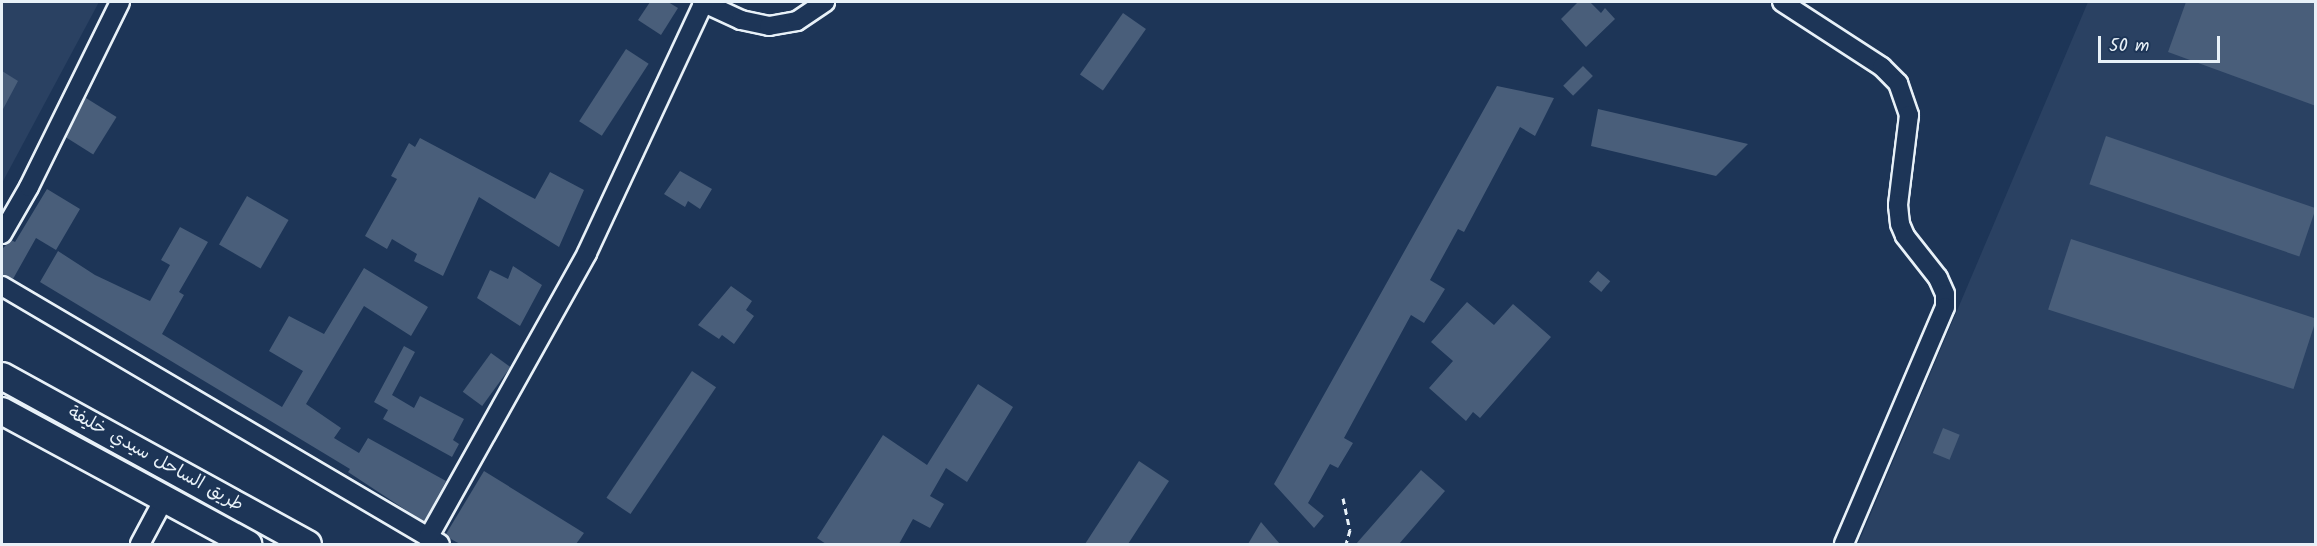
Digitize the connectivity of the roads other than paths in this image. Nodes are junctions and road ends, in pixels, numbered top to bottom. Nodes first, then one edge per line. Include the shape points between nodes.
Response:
1 (120, 2) edge
2 (706, 2) edge
3 (825, 2) edge
4 (1782, 2) edge
5 (2, 234) edge
6 (2, 286) edge
7 (2, 376) edge
8 (2, 411) edge
9 (164, 499) junction
10 (434, 541) edge
11 (140, 544) edge
12 (248, 544) edge
13 (308, 544) edge
14 (1844, 544) edge

1 - 5 street
2 - 3 street via 769,26 796,21
2 - 10 street via 587,253
4 - 14 street via 1882,67 1898,83 1908,115 1898,205 1900,224 1945,294 1945,307
6 - 10 street
7 - 13 highway, طريق الساحل سيدي خليفة
8 - 9 highway
9 - 11 street
9 - 12 highway

